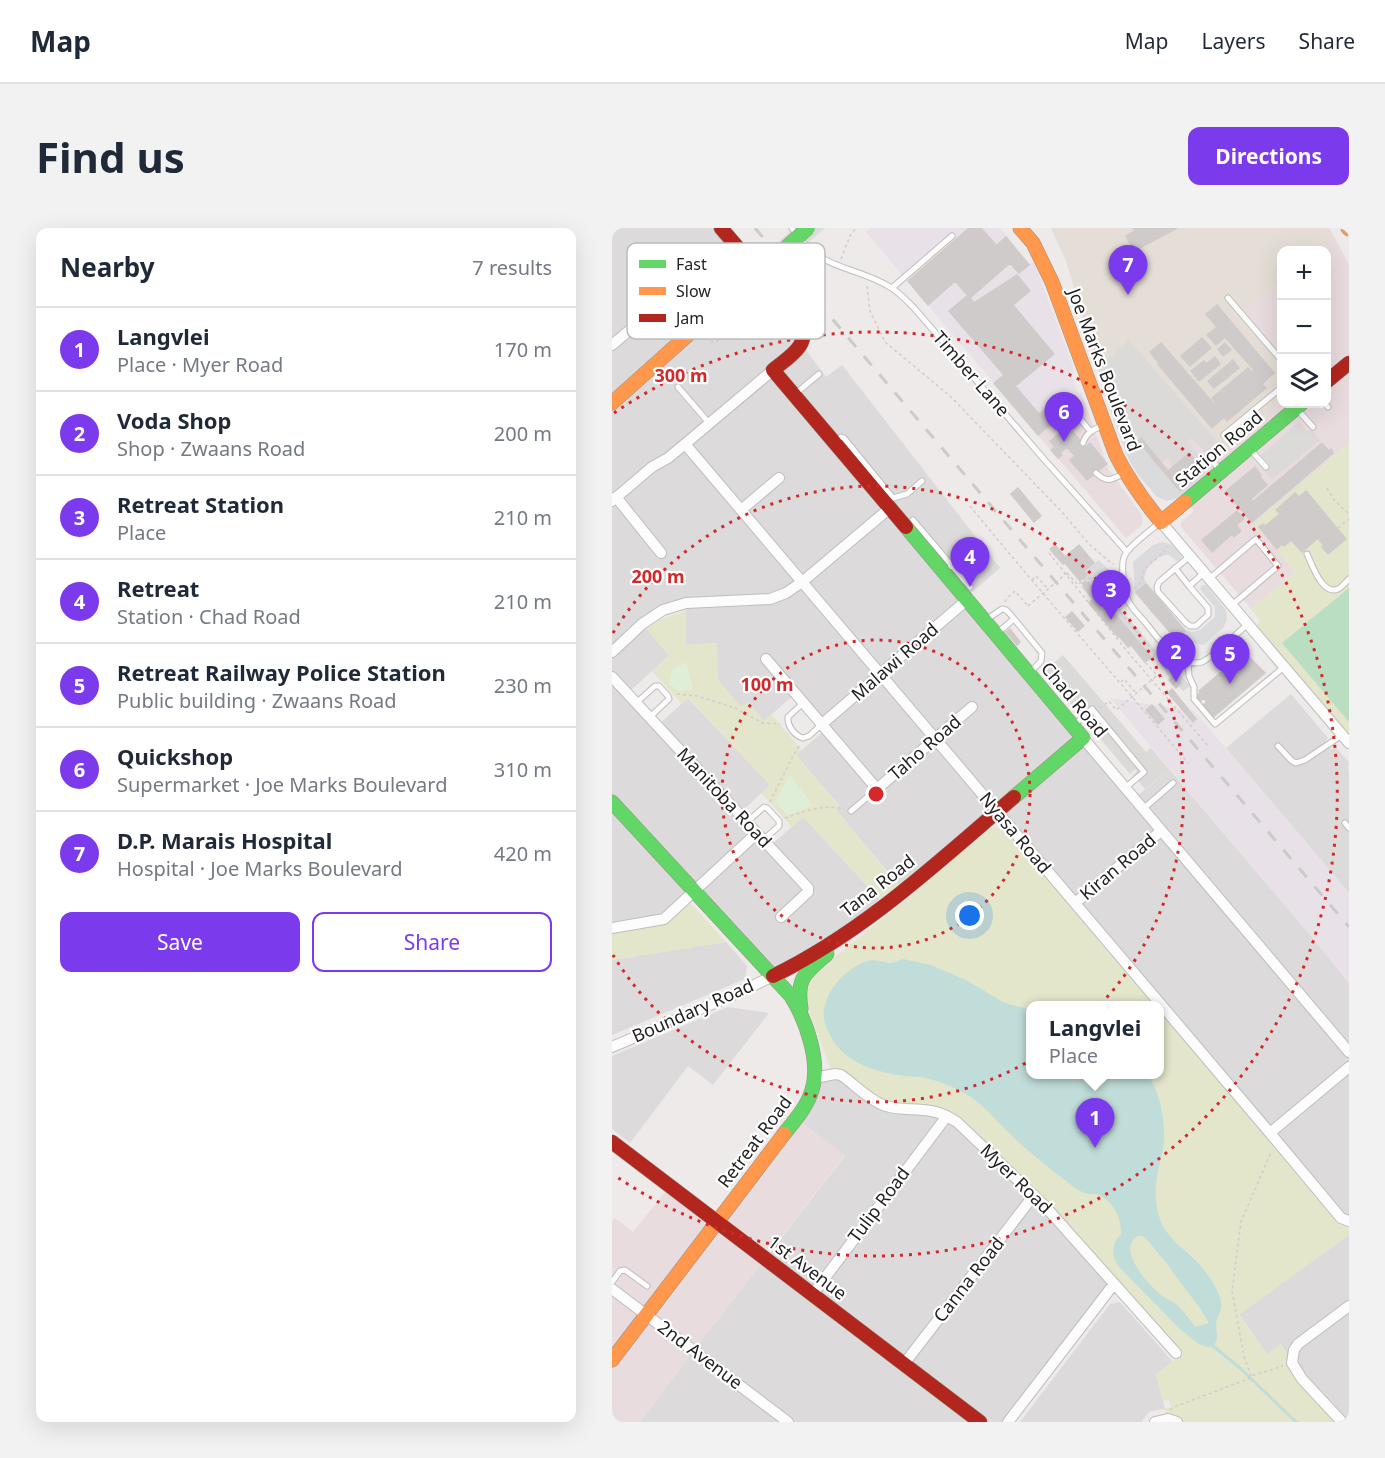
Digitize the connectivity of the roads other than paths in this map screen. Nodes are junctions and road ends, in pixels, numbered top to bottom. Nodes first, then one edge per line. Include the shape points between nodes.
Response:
1 (720, 228) edge
2 (792, 228) edge
3 (808, 228) edge
4 (1020, 228) edge
5 (952, 236) dead end
6 (733, 243) edge
7 (791, 243) edge
8 (803, 243) edge
9 (825, 260) edge
10 (892, 288) junction
11 (1228, 298) dead end
12 (627, 332) edge
13 (683, 339) edge
14 (803, 339) edge
15 (612, 345) edge
16 (1277, 356) edge
17 (1349, 363) edge
18 (773, 370) junction
19 (819, 374) dead end
20 (1331, 378) edge
21 (678, 387) dead end
22 (1277, 390) edge
23 (794, 395) junction
24 (612, 403) edge
25 (1296, 408) edge
26 (1299, 408) edge
27 (709, 423) junction
28 (1105, 426) junction
29 (1058, 427) dead end
30 (1313, 427) dead end
31 (1090, 431) junction
32 (1224, 435) dead end
33 (834, 442) junction
34 (1083, 443) dead end
35 (685, 444) junction
36 (1249, 448) junction
37 (1208, 456) dead end
38 (1266, 467) dead end
39 (1221, 471) junction
40 (1096, 473) dead end
41 (1125, 474) junction
42 (779, 478) dead end
43 (922, 481) dead end
44 (614, 499) edge
45 (890, 508) junction
46 (741, 510) junction
47 (913, 520) dead end
48 (1161, 522) junction
49 (1127, 552) junction
50 (661, 553) dead end
51 (1307, 554) dead end
52 (1190, 556) junction
53 (963, 557) dead end
54 (1175, 568) junction
55 (948, 569) junction
56 (1207, 576) junction
57 (1349, 579) edge
58 (802, 582) junction
59 (1189, 586) junction
60 (968, 594) junction
61 (1232, 605) junction
62 (1014, 619) junction
63 (984, 621) junction
64 (1248, 624) junction
65 (995, 634) junction
66 (612, 652) edge
67 (766, 659) dead end
68 (1188, 662) junction
69 (1284, 667) junction
70 (1029, 674) junction
71 (880, 675) junction
72 (612, 677) edge
73 (636, 703) junction
74 (803, 703) junction
75 (972, 707) dead end
76 (649, 718) junction
77 (822, 724) junction
78 (1073, 726) junction
79 (1083, 738) junction
80 (935, 739) junction
81 (1346, 739) edge
82 (1278, 746) dead end
83 (1173, 783) dead end
84 (1125, 788) junction
85 (877, 789) junction
86 (612, 801) edge
87 (1143, 809) junction
88 (851, 811) road end
89 (997, 811) junction
90 (747, 822) junction
91 (1161, 831) junction
92 (760, 836) junction
93 (694, 890) junction
94 (1075, 903) junction
95 (782, 917) dead end
96 (863, 923) junction
97 (612, 928) edge
98 (773, 976) junction
99 (1158, 1001) edge
100 (1164, 1008) edge
101 (804, 1025) junction
102 (612, 1047) edge
103 (1349, 1052) edge
104 (1349, 1067) edge
105 (815, 1078) junction
106 (947, 1116) junction
107 (1270, 1133) junction
108 (612, 1142) edge
109 (1034, 1195) junction
110 (1347, 1220) edge
111 (717, 1222) junction
112 (612, 1282) edge
113 (1114, 1284) junction
114 (647, 1286) dead end
115 (612, 1289) edge
116 (812, 1295) junction
117 (1349, 1306) edge
118 (646, 1315) junction
119 (1176, 1353) dead end
120 (612, 1360) edge
121 (904, 1364) junction
122 (1158, 1421) edge
123 (788, 1422) edge
124 (980, 1422) edge
125 (1008, 1422) edge
126 (1177, 1422) edge
127 (1342, 1422) edge

1 - 6 main road
2 - 8 lane, Timber Lane
3 - 7 main road, bridge
4 - 28 main road, Joe Marks Boulevard via 1033,243 1052,282
5 - 10 lane
9 - 10 lane, Timber Lane
10 - 49 lane, Timber Lane via 915,309
11 - 16 lane
12 - 15 street
13 - 24 main road, bridge
14 - 18 main road
17 - 20 main road
18 - 23 main road, Chad Road
18 - 27 street
19 - 23 lane
21 - 27 lane
22 - 32 lane
23 - 33 main road, Chad Road
25 - 36 main road, Station Road
26 - 30 lane
27 - 35 street
28 - 31 lane
28 - 41 main road, Joe Marks Boulevard
29 - 31 lane via 1073,415
31 - 34 lane
33 - 43 lane via 844,438 893,498 907,494
33 - 45 main road, Chad Road
35 - 44 street
35 - 46 street, Nyasa Road
36 - 38 lane
36 - 39 main road, Station Road
37 - 39 lane
39 - 48 main road, Station Road
40 - 41 lane via 1109,480
41 - 48 main road, Joe Marks Boulevard
42 - 46 street
44 - 50 street
45 - 55 main road, Chad Road
45 - 58 street
46 - 58 street, Nyasa Road
47 - 55 lane
48 - 49 lane
48 - 52 street
49 - 68 lane via 1123,567 1130,605 1171,653
51 - 57 lane via 1326,588 1338,589
52 - 54 lane
52 - 56 street
53 - 55 lane
54 - 59 lane
54 - 59 lane via 1159,582 1158,592 1193,627 1209,612
55 - 60 main road, Chad Road
56 - 59 lane
56 - 61 street
56 - 61 lane via 1256,540 1271,557 1278,566
58 - 66 street via 770,599 686,603 663,610
58 - 71 street, Nyasa Road
60 - 63 main road, Chad Road
60 - 71 street, Malawi Road
61 - 64 street
62 - 63 lane via 1004,609
62 - 65 lane
62 - 70 lane via 1042,653 1041,661
63 - 65 main road, Chad Road
64 - 68 lane via 1204,661
64 - 69 street
65 - 70 main road, Chad Road
67 - 74 street
68 - 69 lane via 1194,699 1215,724
69 - 81 street
70 - 78 main road, Chad Road
71 - 77 street, Malawi Road
71 - 80 street, Nyasa Road
72 - 73 street, Manitoba Road
73 - 76 street, Manitoba Road
73 - 76 lane via 656,685 668,696
74 - 77 street
74 - 77 lane via 789,715 787,723 801,738
75 - 80 street, Taho Road
76 - 90 street, Manitoba Road
77 - 85 street
78 - 79 main road, Chad Road
78 - 84 lane via 1092,709 1144,772
79 - 84 street, Chad Road
79 - 89 main road, Tana Road
80 - 85 street, Taho Road
80 - 89 street, Nyasa Road
81 - 82 lane via 1296,763
83 - 87 lane
84 - 87 street, Chad Road
85 - 88 lane
86 - 93 main road, Retreat Road
87 - 91 street, Chad Road
89 - 94 street, Nyasa Road
89 - 96 main road, Tana Road
90 - 92 street, Manitoba Road
90 - 92 lane via 762,808 779,821 778,826
91 - 94 street, Kiran Road
91 - 103 street, Chad Road
92 - 93 street
92 - 95 street, Manitoba Road via 809,889
93 - 97 street via 664,919
93 - 98 main road, Retreat Road
94 - 99 street, Nyasa Road
96 - 98 main road, Tana Road
96 - 101 main road via 802,979 799,996
98 - 101 main road, Retreat Road via 791,996
98 - 102 street, Boundary Road
100 - 107 street, Nyasa Road
101 - 105 main road, Retreat Road via 814,1057
104 - 107 street
105 - 106 street, Myer Road via 841,1075 883,1105
105 - 111 main road, Retreat Road via 802,1111
106 - 109 street, Myer Road
106 - 116 street, Tulip Road
107 - 110 street, Nyasa Road
108 - 111 main road, 1st Avenue
109 - 113 street, Myer Road
109 - 121 street, Canna Road
111 - 116 main road, 1st Avenue
111 - 118 main road, Retreat Road
112 - 114 lane via 625,1270
113 - 119 street, Myer Road
113 - 125 street
115 - 118 street, 2nd Avenue
116 - 121 main road, 1st Avenue
117 - 127 street via 1298,1344 1292,1364
118 - 120 main road, Retreat Road
118 - 123 street, 2nd Avenue
121 - 124 main road, 1st Avenue
122 - 126 street

